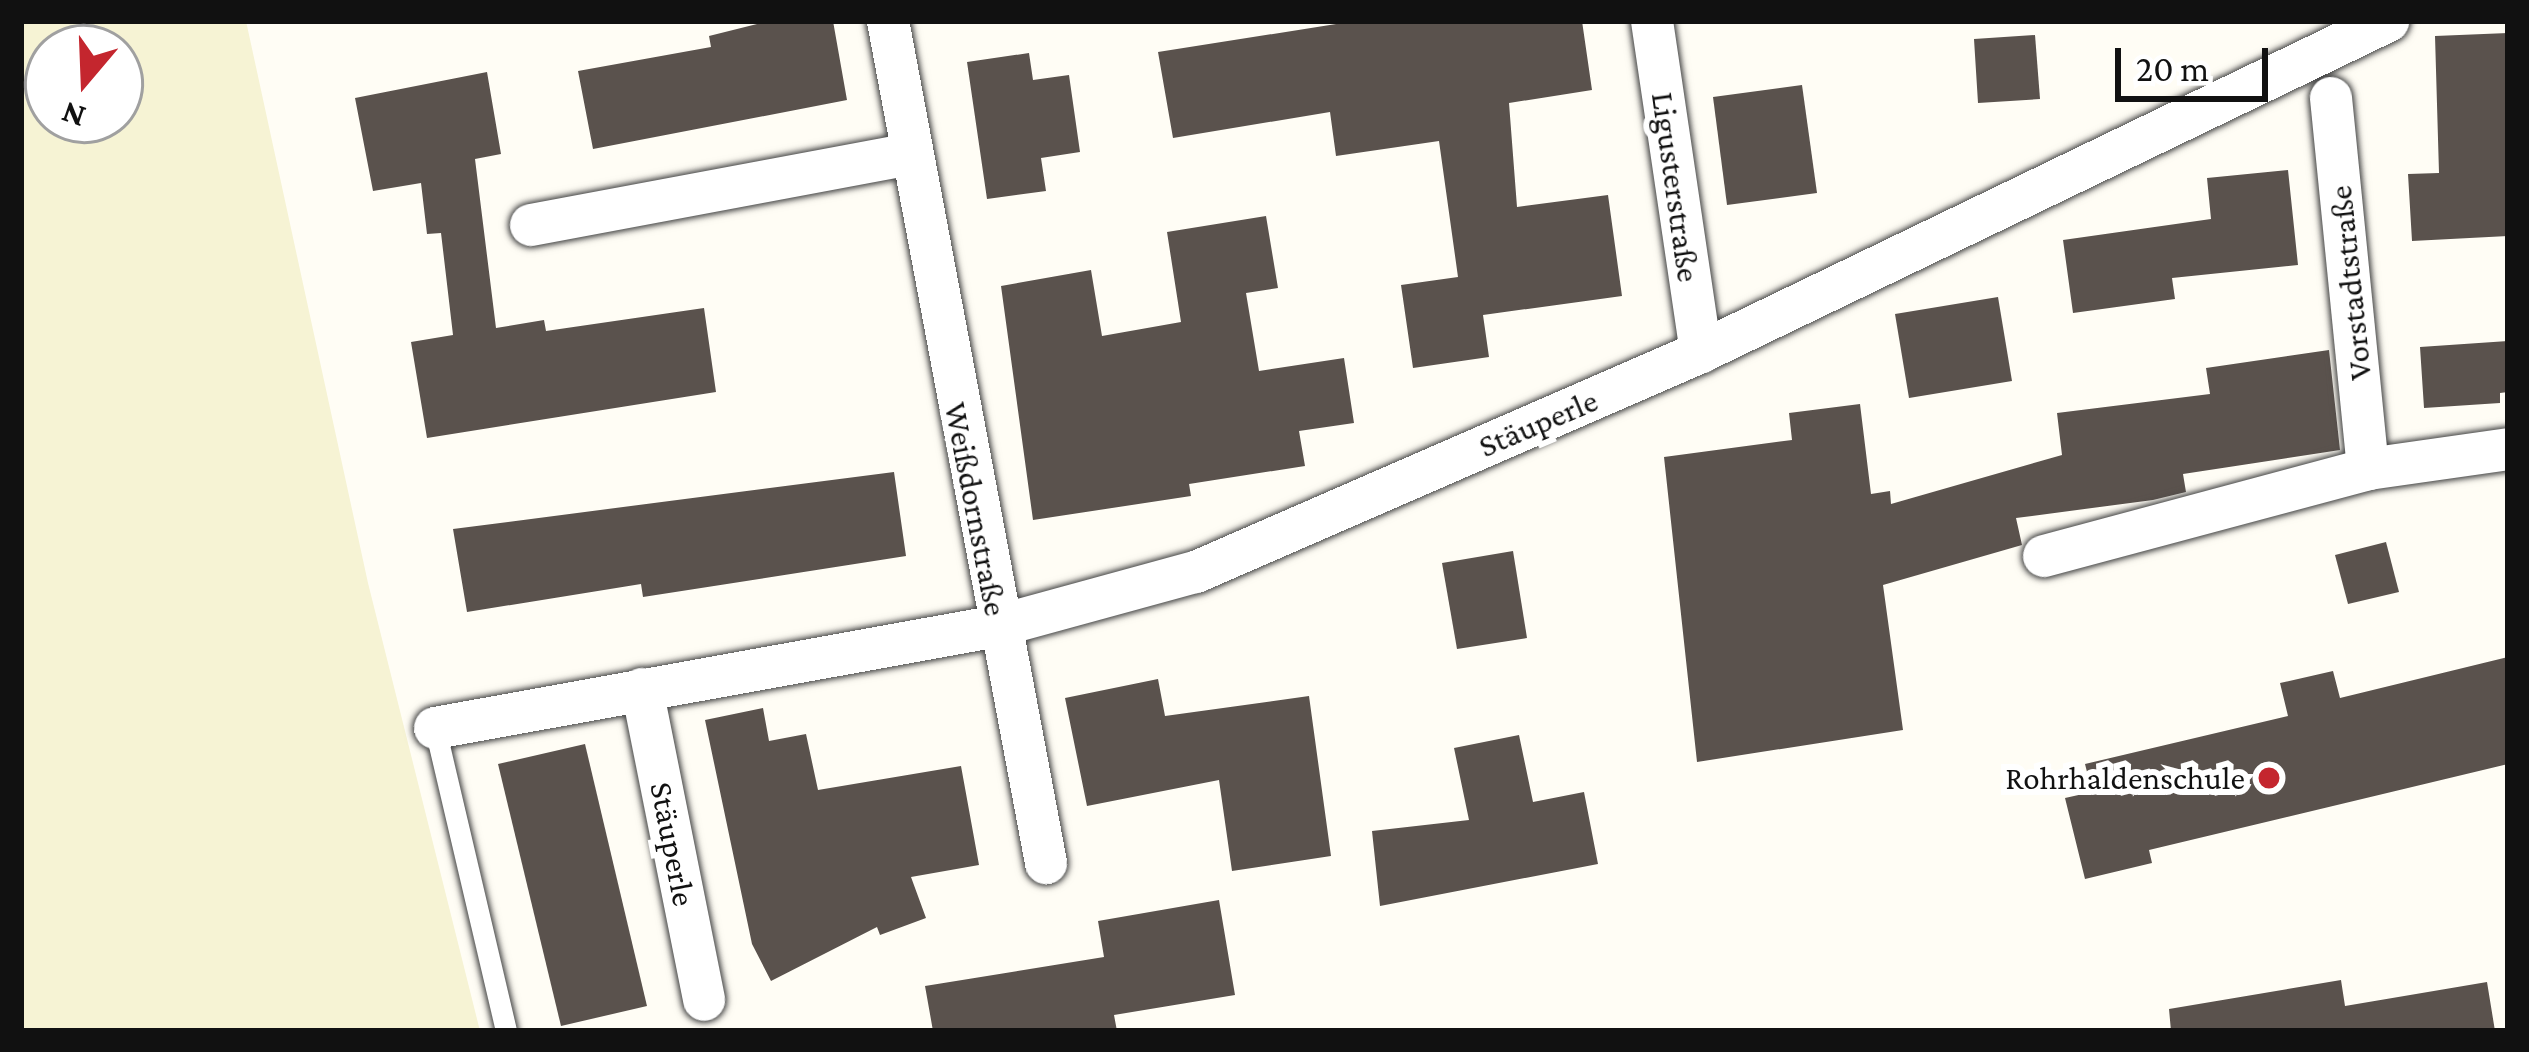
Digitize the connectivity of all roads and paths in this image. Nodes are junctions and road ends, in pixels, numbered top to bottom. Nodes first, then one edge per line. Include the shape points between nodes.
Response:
1 (888, 21) edge
2 (1652, 21) edge
3 (2374, 25) edge
4 (2331, 98) dead end
5 (909, 154) junction
6 (531, 225) dead end
7 (1701, 352) junction
8 (2508, 449) edge
9 (2368, 469) junction
10 (2044, 556) dead end
11 (998, 626) junction
12 (642, 689) junction
13 (435, 728) joint
14 (1046, 862) dead end
15 (704, 1000) dead end
16 (506, 1031) edge

1 - 5 street, Weißdornstraße
2 - 7 street, Ligusterstraße
3 - 7 street, Stäuperle
4 - 9 street, Vorstadtstraße
5 - 6 street
5 - 11 street, Weißdornstraße
7 - 11 street, Stäuperle via 1196,572
8 - 9 street
9 - 10 street
11 - 12 street, Stäuperle
11 - 14 street, Weißdornstraße
12 - 13 street, Stäuperle
12 - 15 street, Stäuperle
13 - 16 lane

